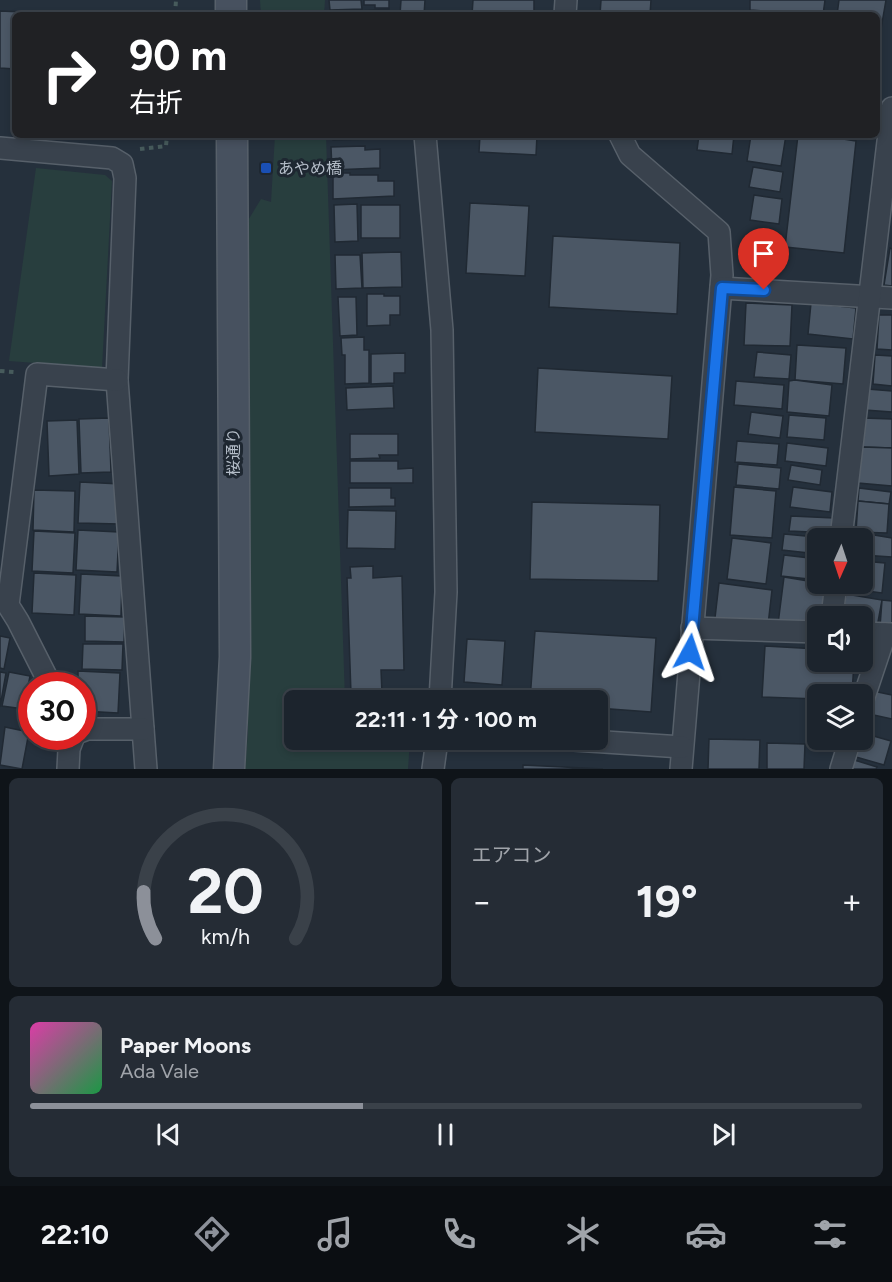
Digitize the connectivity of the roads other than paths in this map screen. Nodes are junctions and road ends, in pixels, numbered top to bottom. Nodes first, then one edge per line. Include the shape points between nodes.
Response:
1 (892, 108) edge
2 (232, 138) edge
3 (425, 138) edge
4 (622, 138) edge
5 (0, 148) edge
6 (722, 288) junction
7 (869, 297) junction
8 (892, 298) edge
9 (117, 380) junction
10 (842, 528) edge
11 (4, 609) edge
12 (692, 628) junction
13 (807, 632) edge
14 (873, 633) edge
15 (889, 634) edge
16 (44, 672) edge
17 (869, 684) edge
18 (441, 690) edge
19 (96, 729) edge
20 (143, 729) junction
21 (608, 742) edge
22 (682, 747) junction
23 (69, 750) edge
24 (436, 750) edge
25 (847, 750) edge
26 (68, 769) edge
27 (146, 769) edge
28 (229, 769) edge
29 (433, 769) edge
30 (681, 769) edge
31 (841, 769) edge

1 - 7 street
2 - 28 street, 桜通り via 235,657
3 - 18 street via 442,330 446,592
4 - 6 street via 630,155 719,232
5 - 9 street via 112,158 122,164 125,178
6 - 7 street
6 - 12 street
7 - 8 street
7 - 10 street
9 - 11 street via 38,374
9 - 20 street
11 - 16 street via 18,621
12 - 13 street
12 - 22 street
14 - 15 street
15 - 17 street
19 - 20 street
20 - 27 street
21 - 22 street
22 - 30 street
23 - 26 street
24 - 29 street
25 - 31 street

